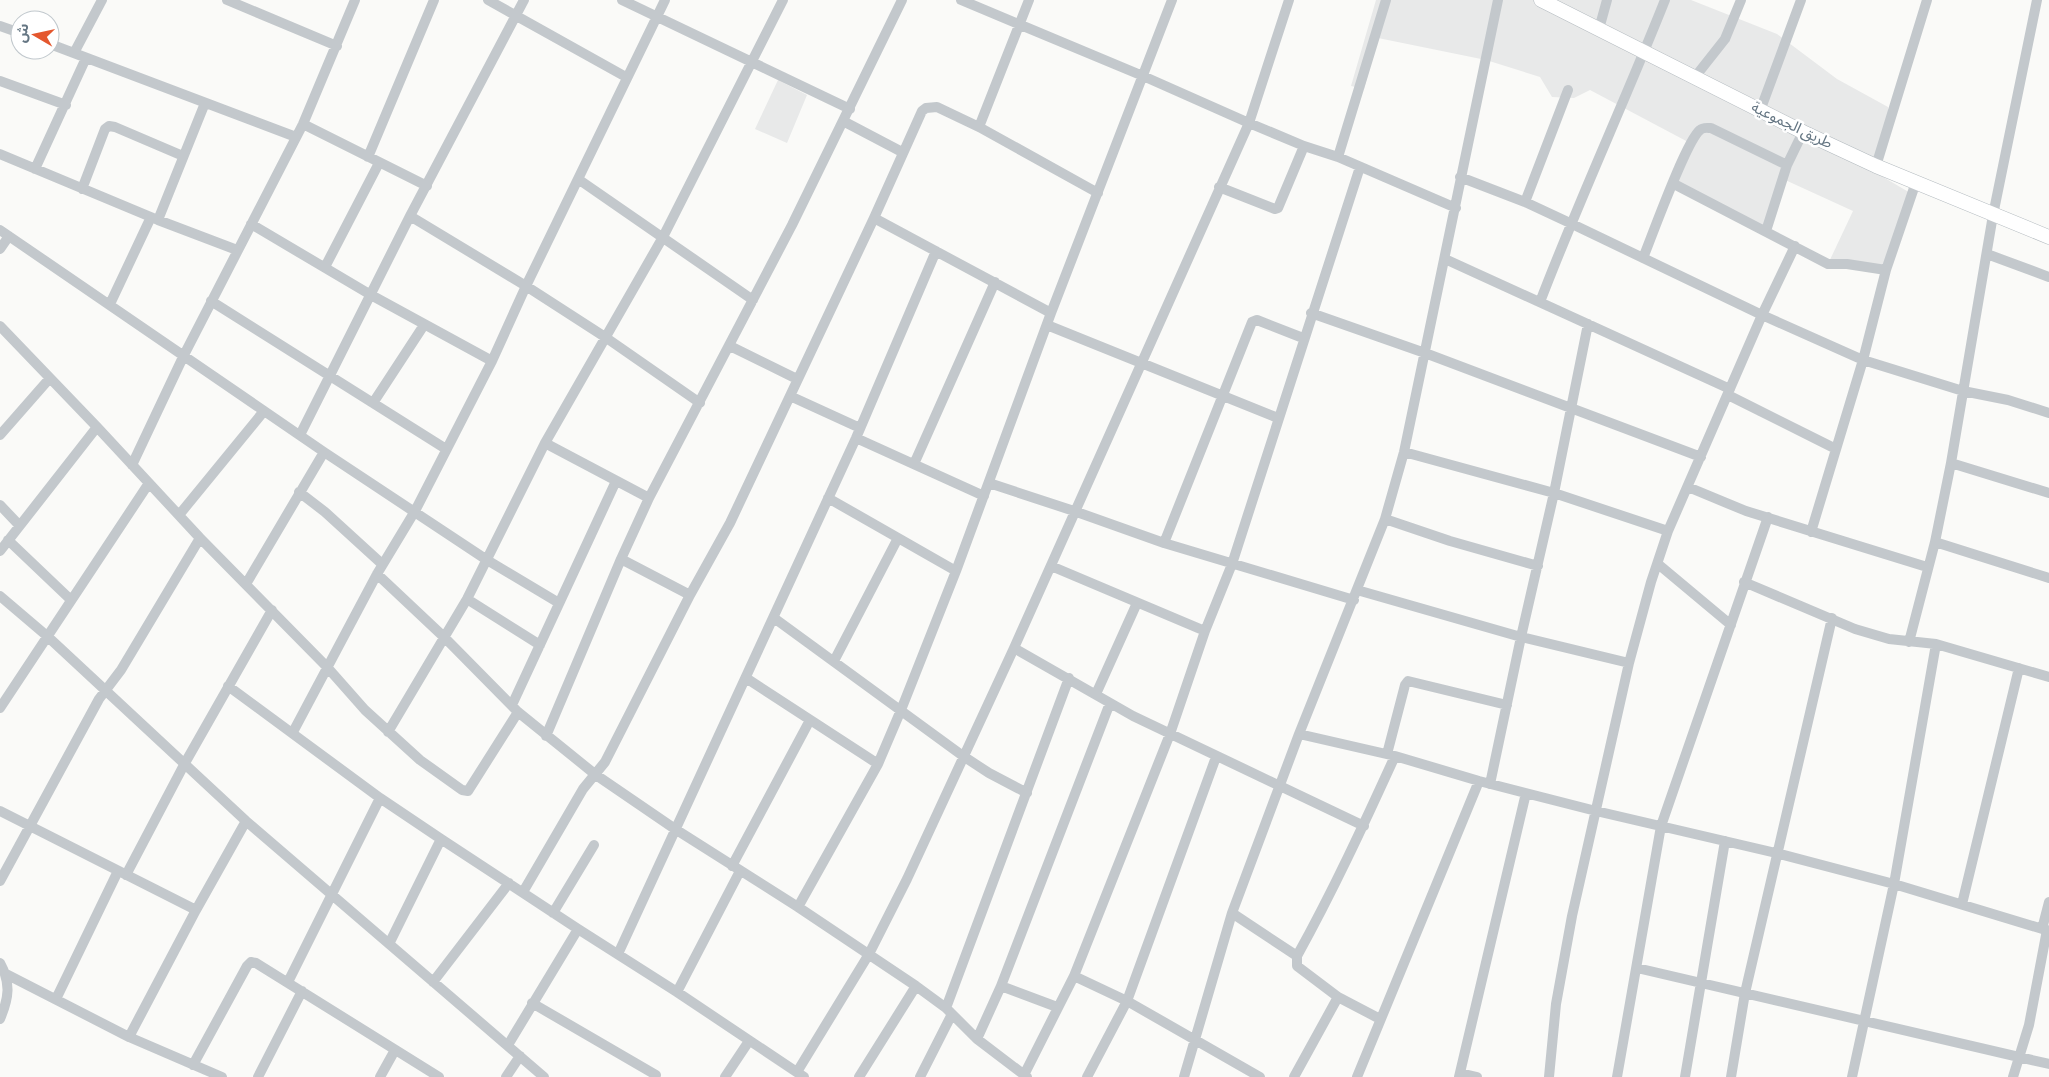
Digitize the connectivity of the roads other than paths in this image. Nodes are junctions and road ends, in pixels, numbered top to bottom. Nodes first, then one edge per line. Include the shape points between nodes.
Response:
1 (102, 0) edge
2 (227, 0) edge
3 (355, 0) edge
4 (434, 0) edge
5 (488, 0) edge
6 (524, 0) edge
7 (622, 0) edge
8 (665, 0) edge
9 (783, 0) edge
10 (902, 0) edge
11 (961, 0) edge
12 (1029, 0) edge
13 (1172, 0) edge
14 (1289, 0) edge
15 (1386, 0) edge
16 (1498, 0) edge
17 (1541, 0) edge
18 (1607, 0) edge
19 (1664, 0) edge
20 (1742, 0) edge
21 (1801, 0) edge
22 (1927, 0) edge
23 (2037, 0) edge
24 (516, 16) junction
25 (656, 17) junction
26 (1019, 25) junction
27 (1599, 29) junction
28 (337, 46) junction
29 (60, 48) edge
30 (1645, 51) junction
31 (74, 53) junction
32 (86, 58) junction
33 (751, 60) junction
34 (1143, 76) junction
35 (626, 77) junction
36 (1695, 77) junction
37 (0, 81) edge
38 (1568, 90) dead end
39 (205, 103) junction
40 (66, 105) junction
41 (850, 109) junction
42 (1760, 111) junction
43 (843, 121) junction
44 (1249, 123) junction
45 (303, 124) junction
46 (979, 127) junction
47 (1803, 132) junction
48 (296, 137) junction
49 (1304, 146) junction
50 (902, 152) junction
51 (0, 154) edge
52 (183, 156) junction
53 (368, 157) junction
54 (1338, 158) junction
55 (379, 163) junction
56 (1787, 166) junction
57 (1876, 166) junction
58 (1360, 167) junction
59 (35, 169) junction
60 (1460, 177) junction
61 (578, 179) junction
62 (1916, 182) junction
63 (1674, 184) junction
64 (427, 186) junction
65 (1220, 186) junction
66 (82, 189) junction
67 (1098, 193) junction
68 (1525, 202) junction
69 (1456, 208) junction
70 (1993, 215) junction
71 (410, 216) junction
72 (154, 218) junction
73 (874, 218) junction
74 (1570, 223) junction
75 (251, 224) junction
76 (0, 230) edge
77 (1766, 231) junction
78 (10, 236) junction
79 (663, 237) junction
80 (2049, 237) edge
81 (1795, 246) junction
82 (0, 249) edge
83 (237, 250) junction
84 (936, 251) junction
85 (1987, 254) junction
86 (1644, 258) junction
87 (1445, 259) junction
88 (325, 267) junction
89 (1886, 270) junction
90 (2049, 277) edge
91 (995, 282) junction
92 (526, 286) junction
93 (371, 295) junction
94 (753, 300) junction
95 (211, 302) junction
96 (1540, 302) junction
97 (110, 304) junction
98 (1051, 314) junction
99 (1311, 314) junction
100 (1762, 315) junction
101 (1588, 324) junction
102 (424, 325) junction
103 (1047, 325) junction
104 (0, 326) edge
105 (605, 337) junction
106 (1303, 338) junction
107 (730, 346) junction
108 (1425, 353) junction
109 (184, 356) junction
110 (1863, 360) junction
111 (492, 361) junction
112 (1142, 362) junction
113 (330, 376) junction
114 (50, 378) junction
115 (797, 379) junction
116 (1964, 391) junction
117 (1729, 392) junction
118 (1223, 395) junction
119 (790, 396) junction
120 (700, 403) junction
121 (373, 404) junction
122 (1570, 408) junction
123 (264, 412) junction
124 (2049, 413) edge
125 (1278, 418) junction
126 (98, 427) junction
127 (858, 433) junction
128 (0, 434) edge
129 (300, 435) junction
130 (545, 443) junction
131 (446, 449) junction
132 (1836, 449) junction
133 (324, 452) junction
134 (1404, 452) junction
135 (1701, 457) junction
136 (1951, 463) junction
137 (914, 464) junction
138 (132, 465) junction
139 (616, 481) junction
140 (149, 483) junction
141 (989, 483) junction
142 (1688, 487) junction
143 (299, 492) junction
144 (1554, 493) junction
145 (2049, 493) edge
146 (984, 496) junction
147 (649, 498) junction
148 (828, 498) junction
149 (0, 505) edge
150 (415, 511) junction
151 (1074, 511) junction
152 (179, 515) junction
153 (1768, 516) junction
154 (1385, 519) junction
155 (19, 525) junction
156 (1668, 531) junction
157 (1811, 532) junction
158 (200, 538) junction
159 (898, 538) junction
160 (8, 540) junction
161 (1935, 542) junction
162 (1164, 543) junction
163 (0, 551) edge
164 (620, 559) junction
165 (487, 560) junction
166 (382, 564) junction
167 (1232, 564) junction
168 (1658, 564) junction
169 (1051, 566) junction
170 (1538, 566) junction
171 (1927, 567) junction
172 (956, 571) junction
173 (376, 574) junction
174 (2049, 578) edge
175 (1744, 582) junction
176 (246, 584) junction
177 (690, 595) junction
178 (1355, 595) junction
179 (0, 596) edge
180 (468, 599) junction
181 (71, 600) junction
182 (559, 603) junction
183 (1137, 603) junction
184 (272, 610) junction
185 (774, 618) junction
186 (1832, 618) junction
187 (1731, 625) junction
188 (1205, 631) junction
189 (47, 636) junction
190 (1521, 637) junction
191 (446, 638) junction
192 (1909, 642) junction
193 (1936, 644) junction
194 (540, 645) junction
195 (1014, 648) junction
196 (834, 661) junction
197 (1629, 663) junction
198 (327, 667) junction
199 (2018, 668) junction
200 (2049, 677) edge
201 (746, 678) junction
202 (1069, 678) junction
203 (228, 686) junction
204 (105, 690) junction
205 (1096, 694) junction
206 (1110, 703) junction
207 (1507, 705) junction
208 (0, 708) edge
209 (515, 709) junction
210 (901, 710) junction
211 (810, 720) junction
212 (293, 732) junction
213 (388, 732) junction
214 (1170, 734) junction
215 (1299, 734) junction
216 (546, 736) junction
217 (1391, 755) junction
218 (963, 756) junction
219 (1216, 757) junction
220 (184, 763) junction
221 (878, 764) junction
222 (596, 775) junction
223 (1479, 781) junction
224 (1490, 784) junction
225 (1279, 787) junction
226 (1027, 792) junction
227 (1526, 793) junction
228 (380, 798) junction
229 (0, 811) edge
230 (1596, 811) junction
231 (246, 821) junction
232 (30, 826) junction
233 (1364, 826) junction
234 (1661, 826) junction
235 (675, 829) junction
236 (441, 839) junction
237 (1725, 841) junction
238 (594, 845) dead end
239 (1776, 853) junction
240 (736, 869) junction
241 (122, 873) junction
242 (0, 881) edge
243 (509, 883) junction
244 (1894, 884) junction
245 (523, 892) junction
246 (331, 895) junction
247 (2049, 902) edge
248 (1962, 904) junction
249 (798, 907) junction
250 (196, 910) junction
251 (553, 913) junction
252 (1232, 913) junction
253 (578, 929) junction
254 (2046, 930) edge
255 (389, 944) junction
256 (618, 954) junction
257 (869, 954) junction
258 (1297, 956) junction
259 (0, 962) edge
260 (1637, 968) junction
261 (6, 974) junction
262 (1074, 976) junction
263 (288, 982) junction
264 (433, 982) junction
265 (1700, 982) junction
266 (916, 986) junction
267 (1000, 986) junction
268 (302, 991) junction
269 (677, 992) junction
270 (1745, 993) junction
271 (1338, 998) junction
272 (56, 999) junction
273 (1127, 1002) junction
274 (532, 1003) junction
275 (1057, 1007) junction
276 (950, 1011) junction
277 (0, 1019) edge
278 (1380, 1019) junction
279 (1864, 1022) junction
280 (130, 1037) junction
281 (977, 1039) junction
282 (1196, 1039) junction
283 (749, 1041) junction
284 (508, 1045) junction
285 (394, 1050) junction
286 (520, 1056) junction
287 (2019, 1058) junction
288 (2049, 1064) edge
289 (193, 1065) junction
290 (656, 1075) dead end
291 (801, 1075) edge
292 (1459, 1075) edge
293 (1026, 1076) edge
294 (222, 1077) edge
295 (258, 1077) edge
296 (380, 1077) edge
297 (438, 1077) edge
298 (506, 1077) edge
299 (544, 1077) edge
300 (725, 1077) edge
301 (859, 1077) edge
302 (920, 1077) edge
303 (1087, 1077) edge
304 (1184, 1077) edge
305 (1260, 1077) edge
306 (1294, 1077) edge
307 (1357, 1077) edge
308 (1477, 1077) edge
309 (1549, 1077) edge
310 (1617, 1077) edge
311 (1685, 1077) edge
312 (1731, 1077) edge
313 (1852, 1077) edge
314 (2013, 1077) edge

1 - 31 street
2 - 28 street
3 - 28 street
4 - 53 street
5 - 24 street
6 - 24 street
7 - 25 street
8 - 25 street
9 - 33 street
10 - 41 street
11 - 26 street
12 - 26 street
13 - 34 street
14 - 44 street
15 - 54 street
16 - 60 street
17 - 27 main road, طريق الجموعية
18 - 27 street
19 - 30 street
20 - 36 street via 1725,39
21 - 42 street
22 - 57 street
23 - 70 street
24 - 35 street
24 - 64 street
25 - 33 street
25 - 35 street
26 - 34 street
26 - 46 street
27 - 30 main road, طريق الجموعية
28 - 45 street
29 - 31 street
30 - 36 main road, طريق الجموعية
30 - 74 street
31 - 32 street
32 - 39 street
32 - 40 street
33 - 41 street
33 - 79 street
34 - 44 street
34 - 67 street
35 - 61 street
36 - 42 main road, طريق الجموعية
37 - 40 street
38 - 68 street
39 - 48 street
39 - 52 street
40 - 59 street
41 - 43 street
42 - 47 main road, طريق الجموعية
43 - 50 street
43 - 94 street
44 - 49 street
44 - 65 street
45 - 48 street
45 - 53 street
46 - 50 street via 937,107 930,107 922,111
46 - 67 street
47 - 56 street
47 - 57 main road, طريق الجموعية
48 - 75 street
49 - 54 street
49 - 65 street via 1278,208
50 - 73 street
51 - 59 street
52 - 66 street via 109,126
52 - 72 street
53 - 55 street
54 - 58 street
55 - 64 street
55 - 88 street
56 - 63 street via 1711,128 1704,128 1691,143
56 - 77 street
57 - 62 main road, طريق الجموعية
58 - 69 street
58 - 99 street
59 - 66 street
60 - 68 street
60 - 69 street
61 - 79 street
61 - 92 street
62 - 70 main road, طريق الجموعية
62 - 89 street
63 - 77 street
63 - 86 street
64 - 71 street
65 - 112 street
66 - 72 street
67 - 98 street
68 - 74 street
69 - 87 street
70 - 80 main road, طريق الجموعية
70 - 85 street
71 - 92 street
71 - 93 street
72 - 83 street
72 - 97 street
73 - 84 street
73 - 115 street
74 - 86 street
74 - 96 street
75 - 83 street
75 - 88 street
76 - 78 street
77 - 81 street
78 - 82 street
78 - 97 street
79 - 94 street
79 - 105 street
81 - 89 street via 1828,264
81 - 100 street
83 - 95 street
84 - 91 street
84 - 127 street
85 - 90 street
85 - 116 street
86 - 100 street
87 - 96 street
87 - 108 street
88 - 93 street
89 - 110 street
91 - 98 street
91 - 137 street
92 - 105 street
92 - 111 street
93 - 102 street
93 - 113 street
94 - 107 street
95 - 109 street
95 - 113 street
96 - 101 street
97 - 109 street
98 - 103 street
99 - 106 street
99 - 108 street
100 - 110 street
100 - 117 street
101 - 117 street
101 - 122 street
102 - 111 street
102 - 121 street
103 - 112 street
103 - 141 street
104 - 114 street
105 - 120 street
105 - 130 street
106 - 118 street via 1254,320
106 - 125 street
107 - 115 street
107 - 120 street
108 - 122 street
108 - 134 street
109 - 123 street
109 - 138 street
110 - 116 street
110 - 132 street
111 - 131 street
112 - 118 street
112 - 151 street
113 - 121 street
113 - 129 street
114 - 126 street
114 - 128 street
115 - 119 street
116 - 124 street
116 - 136 street
117 - 132 street
117 - 135 street
118 - 125 street
118 - 162 street
119 - 127 street
119 - 177 street via 738,506
120 - 147 street
121 - 131 street
122 - 135 street
122 - 144 street
123 - 129 street
123 - 152 street
125 - 167 street
126 - 138 street
126 - 155 street
127 - 137 street
127 - 148 street
129 - 133 street
130 - 139 street
130 - 165 street
131 - 150 street
132 - 157 street
133 - 143 street
133 - 150 street
134 - 144 street
134 - 154 street
135 - 142 street
136 - 145 street
136 - 161 street
137 - 146 street
138 - 140 street
139 - 147 street
139 - 182 street
140 - 152 street
140 - 181 street
141 - 146 street
141 - 151 street
142 - 153 street via 1746,511
142 - 156 street
143 - 166 street
143 - 176 street
144 - 156 street
144 - 170 street
146 - 172 street
147 - 164 street
148 - 159 street
148 - 185 street
149 - 155 street
150 - 165 street
150 - 166 street
151 - 162 street
151 - 169 street
152 - 158 street
153 - 157 street
153 - 175 street
154 - 170 street
154 - 178 street
155 - 160 street
156 - 168 street
157 - 171 street
158 - 176 street
158 - 204 street
159 - 172 street
159 - 196 street
160 - 163 street
160 - 181 street
161 - 171 street
161 - 174 street
162 - 167 street
164 - 177 street
164 - 216 street
165 - 180 street
165 - 182 street
166 - 173 street
167 - 178 street
167 - 188 street
168 - 187 street
168 - 197 street
169 - 183 street
169 - 195 street
170 - 190 street
171 - 192 street
172 - 210 street
173 - 191 street
173 - 198 street
175 - 186 street
175 - 187 street
176 - 184 street
177 - 222 street
178 - 190 street
178 - 215 street
179 - 189 street
180 - 191 street
180 - 194 street
181 - 189 street
182 - 194 street
183 - 188 street
183 - 205 street
184 - 198 street
184 - 203 street
185 - 196 street
185 - 201 street
186 - 192 street via 1855,629
186 - 239 street
187 - 234 street
188 - 214 street
189 - 204 street
189 - 208 street
190 - 197 street
190 - 207 street
191 - 209 street
191 - 213 street
192 - 193 street
193 - 199 street
193 - 244 street
194 - 209 street
195 - 202 street
195 - 218 street
196 - 210 street
197 - 230 street
198 - 212 street
198 - 213 street
199 - 200 street
199 - 248 street
201 - 211 street
201 - 235 street
202 - 205 street
202 - 226 street
203 - 212 street
203 - 220 street
204 - 220 street
204 - 232 street
205 - 206 street
206 - 214 street
206 - 267 street
207 - 217 street via 1408,681
207 - 224 street
209 - 213 street via 465,792 440,776
209 - 216 street
210 - 218 street
210 - 221 street
211 - 221 street
211 - 240 street
212 - 228 street
214 - 219 street
214 - 262 street
215 - 217 street
215 - 225 street
216 - 222 street
217 - 223 street
217 - 233 street
218 - 226 street
218 - 257 street
219 - 225 street
219 - 273 street
220 - 231 street
220 - 241 street
221 - 249 street
222 - 235 street
222 - 245 street via 583,789
223 - 224 street
223 - 278 street
224 - 227 street
225 - 233 street
225 - 252 street
226 - 276 street
227 - 230 street
227 - 292 street
228 - 236 street
228 - 246 street
229 - 232 street
230 - 234 street
230 - 309 street via 1556,1004
231 - 246 street
231 - 250 street
232 - 241 street
232 - 242 street
233 - 258 street
234 - 237 street
234 - 260 street
235 - 240 street
235 - 256 street
236 - 243 street
236 - 255 street
237 - 239 street
237 - 265 street
238 - 251 street
239 - 244 street
239 - 270 street
240 - 249 street
240 - 269 street
241 - 250 street
241 - 272 street
243 - 245 street
243 - 264 street
244 - 248 street
244 - 279 street
245 - 251 street
246 - 255 street
246 - 263 street
247 - 254 street
248 - 254 street
249 - 257 street
250 - 280 street
251 - 253 street
252 - 258 street
252 - 282 street
253 - 256 street
253 - 274 street
254 - 287 street via 2029,1025
255 - 264 street
256 - 269 street
257 - 266 street
257 - 291 street
258 - 271 street via 1298,966
259 - 261 street
260 - 265 street
260 - 310 street
261 - 272 street
261 - 277 street via 8,996
262 - 273 street
262 - 275 street
263 - 268 street
263 - 289 street via 251,962
264 - 284 street
265 - 270 street
265 - 311 street
266 - 276 street
266 - 301 street
267 - 275 street
267 - 281 street
268 - 285 street
268 - 295 street
269 - 283 street
270 - 279 street
270 - 312 street
271 - 278 street
271 - 306 street
272 - 280 street
273 - 282 street
273 - 303 street
274 - 284 street
274 - 290 street
275 - 293 street
276 - 281 street
276 - 302 street
278 - 307 street
279 - 287 street
279 - 313 street
280 - 289 street
281 - 293 street
282 - 304 street
282 - 305 street
283 - 291 street
283 - 300 street
284 - 286 street
285 - 296 street
285 - 297 street
286 - 298 street
286 - 299 street
287 - 288 street
287 - 314 street
289 - 294 street
292 - 308 street

